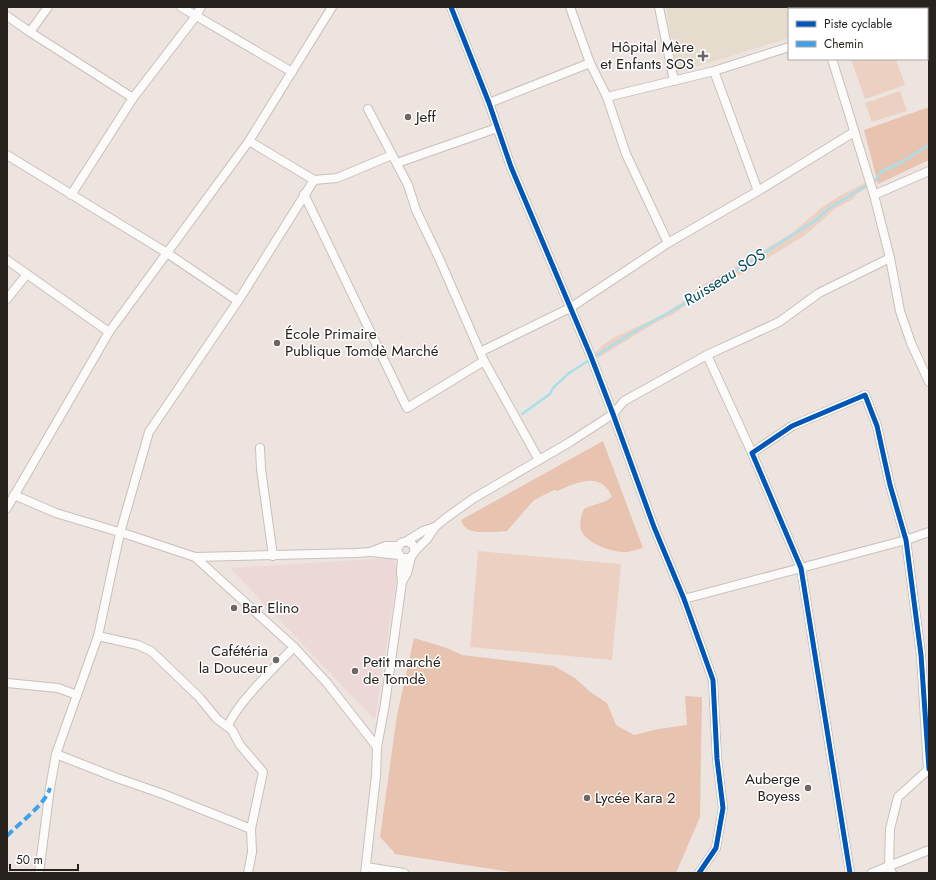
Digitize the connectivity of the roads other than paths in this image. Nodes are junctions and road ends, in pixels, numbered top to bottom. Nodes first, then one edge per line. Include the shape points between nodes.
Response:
1 (48, 7) edge
2 (181, 7) edge
3 (201, 7) edge
4 (332, 7) edge
5 (451, 7) edge
6 (570, 7) edge
7 (659, 7) edge
8 (7, 16) edge
9 (196, 16) junction
10 (30, 32) junction
11 (788, 47) edge
12 (832, 60) edge
13 (590, 63) junction
14 (714, 71) junction
15 (292, 72) junction
16 (674, 80) junction
17 (607, 97) junction
18 (133, 98) junction
19 (489, 104) junction
20 (368, 109) dead end
21 (497, 128) junction
22 (854, 132) junction
23 (249, 142) junction
24 (7, 155) edge
25 (392, 155) junction
26 (397, 163) junction
27 (929, 171) edge
28 (314, 180) junction
29 (758, 191) junction
30 (304, 194) junction
31 (71, 195) junction
32 (874, 195) junction
33 (668, 244) junction
34 (167, 253) junction
35 (890, 258) junction
36 (7, 260) edge
37 (27, 274) junction
38 (7, 299) edge
39 (238, 301) junction
40 (570, 308) junction
41 (109, 332) junction
42 (480, 352) junction
43 (707, 355) junction
44 (484, 361) junction
45 (929, 382) edge
46 (613, 414) junction
47 (260, 448) dead end
48 (752, 453) junction
49 (539, 460) junction
50 (14, 495) junction
51 (7, 508) edge
52 (435, 527) junction
53 (120, 532) junction
54 (929, 532) edge
55 (906, 540) junction
56 (407, 542) junction
57 (398, 546) junction
58 (370, 552) junction
59 (413, 554) junction
60 (273, 556) junction
61 (400, 556) junction
62 (195, 557) junction
63 (801, 568) junction
64 (402, 582) junction
65 (684, 599) junction
66 (98, 636) junction
67 (294, 647) junction
68 (7, 683) edge
69 (77, 695) junction
70 (228, 727) junction
71 (377, 747) junction
72 (56, 754) junction
73 (929, 770) edge
74 (251, 829) junction
75 (929, 850) edge
76 (366, 870) edge
77 (890, 870) edge
78 (40, 873) edge
79 (248, 873) edge
80 (404, 873) edge
81 (699, 873) edge
82 (850, 873) edge
83 (872, 873) edge

1 - 10 street
2 - 9 street
3 - 9 street
4 - 15 street
5 - 19 street
6 - 13 street
7 - 16 street
8 - 10 street
9 - 15 street
9 - 18 street
10 - 18 street
11 - 14 street
12 - 22 street
13 - 17 street
13 - 19 street
14 - 16 street
14 - 29 street
15 - 23 street
16 - 17 street
17 - 33 street via 626,154
18 - 31 street
19 - 21 street
20 - 25 street
21 - 26 street
21 - 40 street
22 - 29 street
22 - 32 street
23 - 28 street
23 - 34 street
24 - 31 street
25 - 26 street
25 - 28 street via 337,178
26 - 42 street
27 - 32 street
28 - 30 street
29 - 33 street
30 - 39 street
30 - 44 street via 407,408
31 - 34 street
32 - 35 street
33 - 40 street
34 - 39 street
34 - 41 street
35 - 43 street via 819,293 779,322
35 - 45 street via 900,311
36 - 37 street
37 - 38 street
37 - 41 street
39 - 53 street via 149,432
40 - 42 street
40 - 46 street
41 - 50 street
42 - 44 street
43 - 46 street via 624,400
43 - 48 street
44 - 49 street
46 - 49 street
46 - 65 street via 654,527
47 - 60 street
48 - 55 street via 792,426 865,395 877,426
48 - 63 street
49 - 52 street via 474,498
50 - 51 street
50 - 53 street via 56,513
52 - 56 street via 423,531
52 - 59 street
53 - 62 street
53 - 66 street
54 - 55 street
55 - 63 street
55 - 73 street via 921,655
56 - 57 street
56 - 59 street via 413,545
57 - 58 street via 386,546
57 - 61 street
58 - 60 street
58 - 61 street
59 - 61 street via 408,558
59 - 64 street
60 - 62 street
61 - 64 street
62 - 67 street
63 - 65 street
63 - 82 street
64 - 71 street
65 - 81 street via 713,680 717,759 723,808 716,848
66 - 69 street
66 - 70 street via 138,645 152,651 199,697 217,719
67 - 70 street via 249,695 230,719
67 - 71 street via 327,683
68 - 69 street via 58,688
69 - 72 street
70 - 74 street via 263,772
71 - 76 street
72 - 74 street
72 - 78 street
73 - 77 street via 898,797 890,828
74 - 79 street via 252,852
75 - 77 street
76 - 80 street
77 - 83 street

